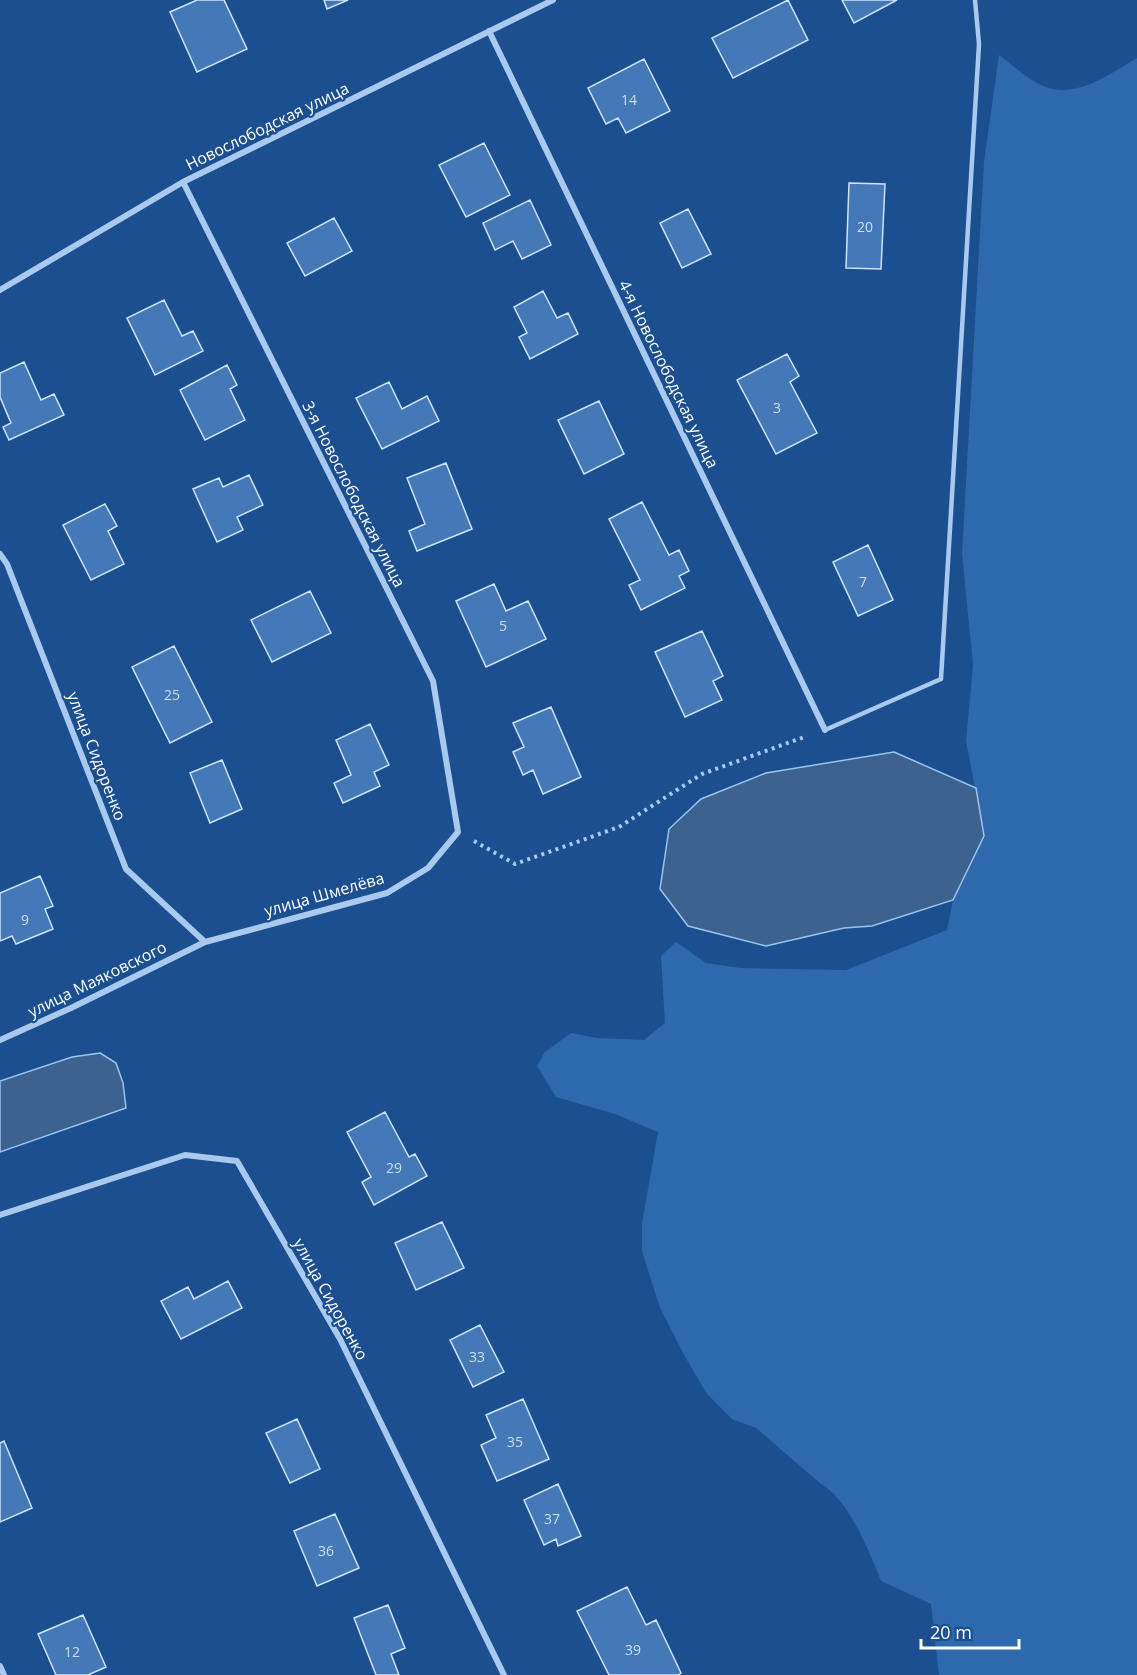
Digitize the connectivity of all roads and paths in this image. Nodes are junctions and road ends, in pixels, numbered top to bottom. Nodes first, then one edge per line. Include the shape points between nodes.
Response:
1 (553, 0) edge
2 (975, 0) edge
3 (489, 31) junction
4 (183, 182) junction
5 (0, 290) edge
6 (0, 554) edge
7 (825, 730) junction
8 (458, 832) junction
9 (205, 942) junction
10 (0, 1040) edge
11 (0, 1215) edge
12 (0, 1666) edge
13 (4, 1675) edge
14 (504, 1675) edge

1 - 3 street, Новослободская улица
2 - 7 lane via 979,44 941,679
3 - 4 street, Новослободская улица
3 - 7 street, 4-я Новослободская улица
4 - 5 street, Новослободская улица
4 - 8 street, 3-я Новослободская улица via 433,681
6 - 9 street, улица Сидоренко via 126,869
7 - 8 path via 702,774 619,827 515,864
8 - 9 street, улица Шмелёва via 428,868 387,893
9 - 10 street, улица Маяковского
11 - 14 street, улица Сидоренко via 185,1155 237,1161 340,1339
12 - 13 street

